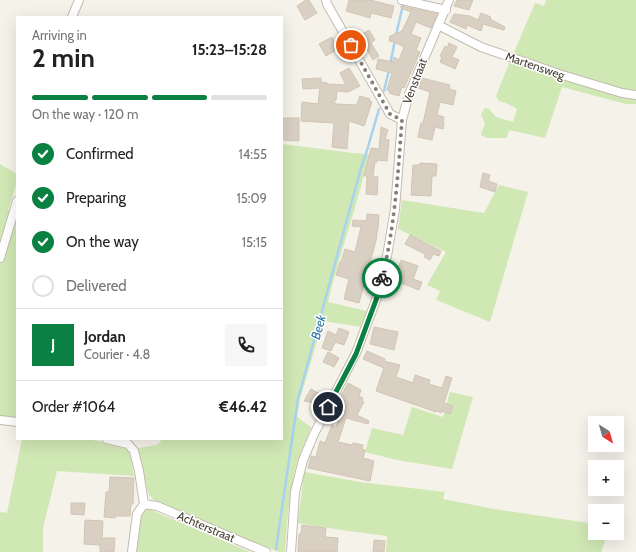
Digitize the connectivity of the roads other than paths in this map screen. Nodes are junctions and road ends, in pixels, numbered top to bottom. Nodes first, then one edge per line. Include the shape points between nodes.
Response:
1 (79, 0) edge
2 (326, 0) edge
3 (402, 0) edge
4 (450, 0) edge
5 (446, 10) junction
6 (72, 16) edge
7 (438, 25) junction
8 (636, 95) edge
9 (402, 120) junction
10 (16, 204) edge
11 (0, 258) edge
12 (0, 420) edge
13 (16, 422) edge
14 (111, 440) edge
15 (144, 504) junction
16 (132, 552) edge
17 (266, 552) edge
18 (291, 552) edge

1 - 6 street
2 - 9 street via 390,114
3 - 5 street
4 - 5 street, Venstraat
5 - 7 street, Venstraat
7 - 8 street, Martensweg via 481,47 559,74
7 - 9 street, Venstraat via 409,94
9 - 18 street, Venstraat via 395,209 376,300 356,354 303,460 295,492
10 - 11 street
12 - 13 street
14 - 15 street via 128,444 134,451
15 - 16 street via 136,514
15 - 17 street, Achterstraat via 157,506

